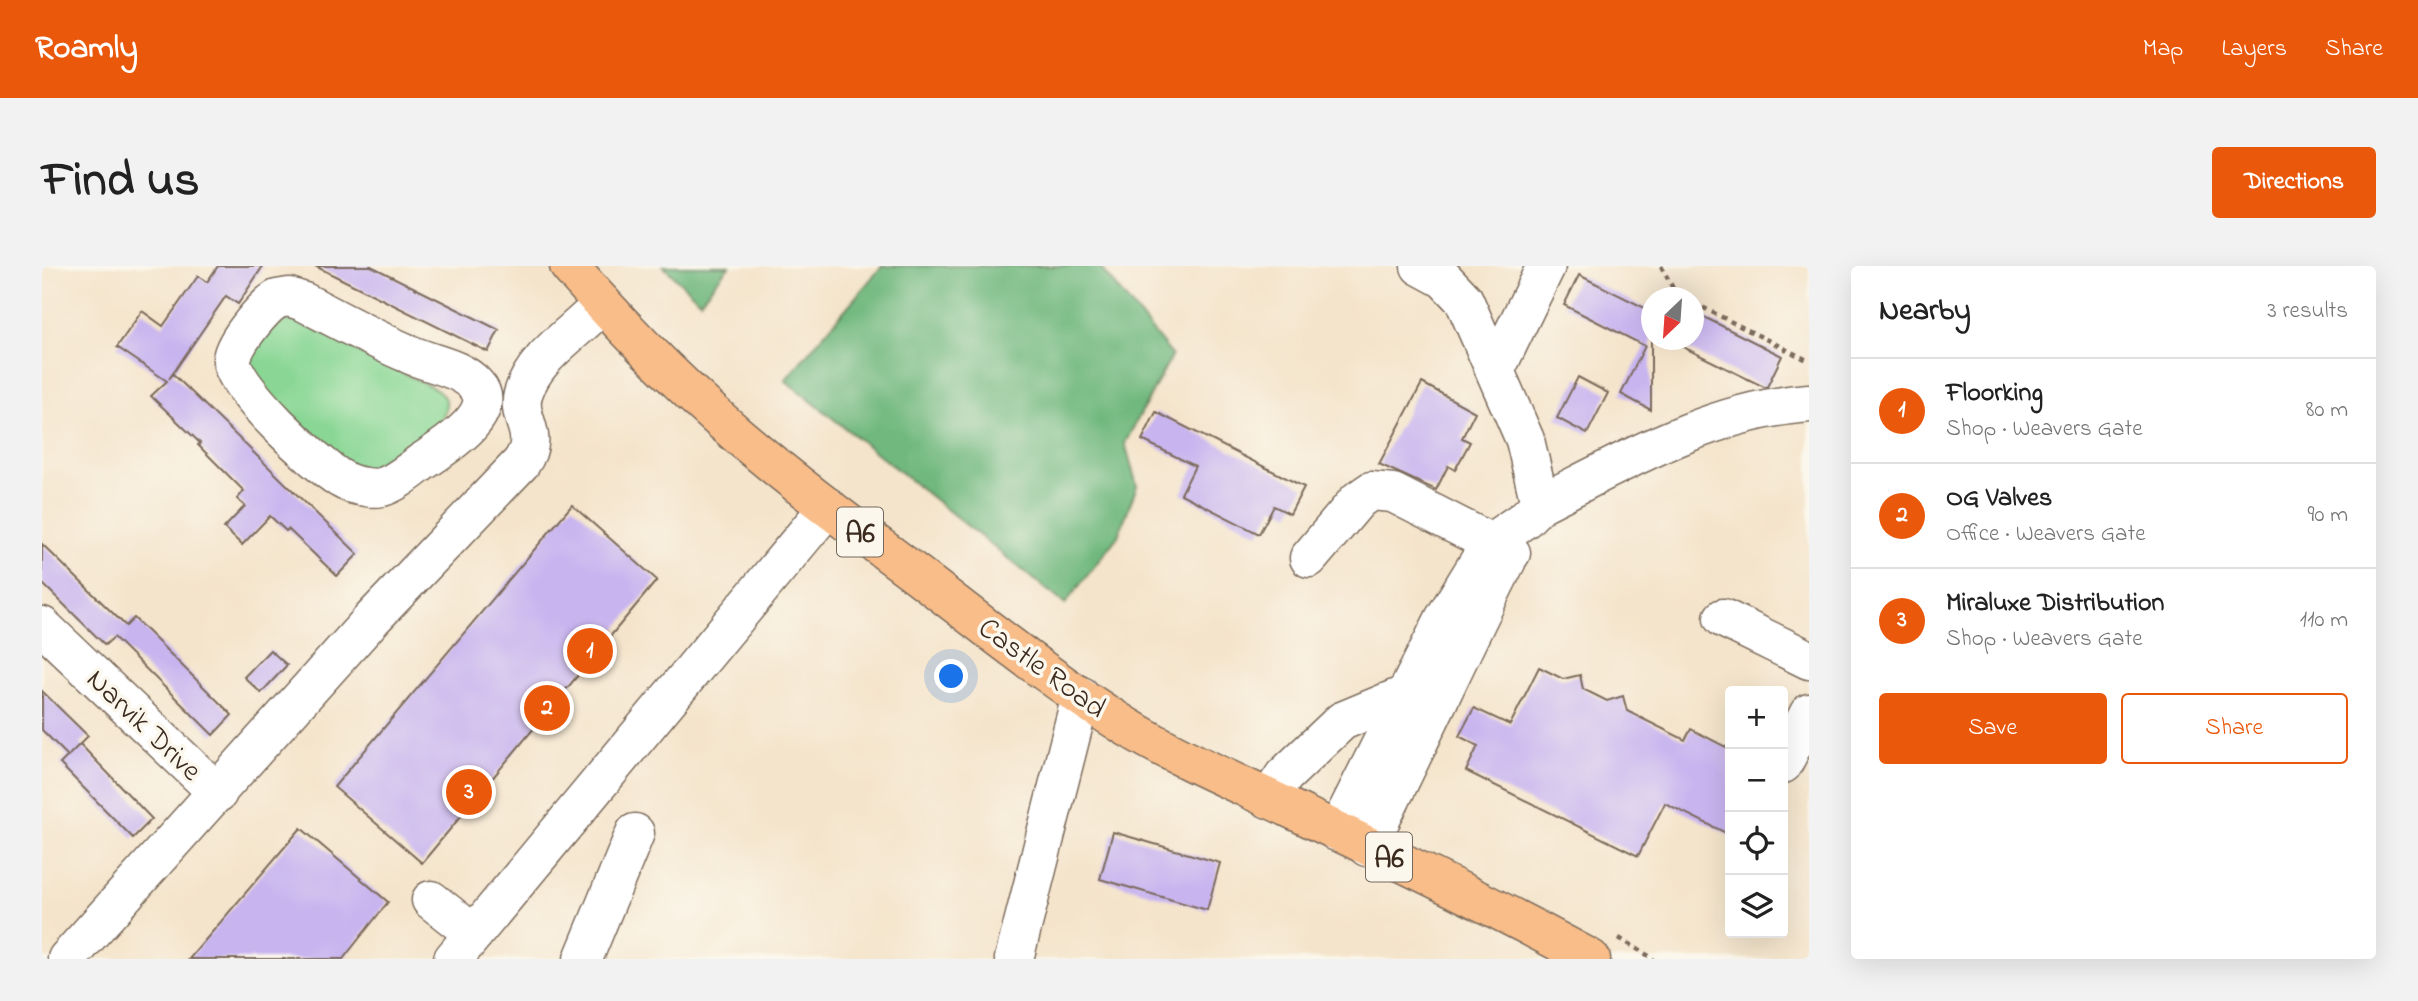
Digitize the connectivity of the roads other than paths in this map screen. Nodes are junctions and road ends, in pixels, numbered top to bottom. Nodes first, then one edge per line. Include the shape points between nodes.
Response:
1 (569, 266) edge
2 (1546, 266) edge
3 (1438, 270) edge
4 (602, 304) junction
5 (1496, 369) junction
6 (1809, 403) edge
7 (481, 407) junction
8 (523, 409) junction
9 (828, 507) junction
10 (1517, 530) junction
11 (1310, 558) dead end
12 (1723, 618) dead end
13 (42, 625) edge
14 (1809, 660) edge
15 (1407, 694) junction
16 (1081, 696) junction
17 (1809, 714) edge
18 (1788, 754) edge
19 (218, 793) junction
20 (1269, 799) junction
21 (635, 833) dead end
22 (1352, 839) junction
23 (431, 900) dead end
24 (463, 946) edge
25 (1603, 947) edge
26 (66, 959) edge
27 (583, 959) edge
28 (1014, 959) edge

1 - 4 main road, Castle Road / A6
2 - 5 street
3 - 5 street via 1464,300
4 - 8 street via 536,370 524,393
4 - 9 main road, Castle Road / A6 via 715,415
5 - 10 street via 1525,440
6 - 10 street via 1776,405 1696,428
7 - 7 street via 460,435 393,482 375,488 355,486 328,471 271,418 238,381 232,356 270,304 295,298 384,344 466,376 480,390
7 - 8 street
8 - 19 street via 531,440 522,463 372,619
9 - 16 main road, Castle Road / A6
9 - 24 street
10 - 11 street via 1393,493 1371,491 1357,500
10 - 15 street via 1444,619
10 - 22 street via 1412,758
12 - 14 street
13 - 19 street, Narvik Drive
15 - 20 street via 1342,721 1284,776
15 - 22 street
16 - 20 main road, Castle Road / A6 via 1184,758
16 - 28 street
17 - 18 street
19 - 26 street
20 - 22 main road, Castle Road / A6
21 - 27 street
22 - 25 main road, Castle Road / A6 via 1503,911
23 - 24 street

